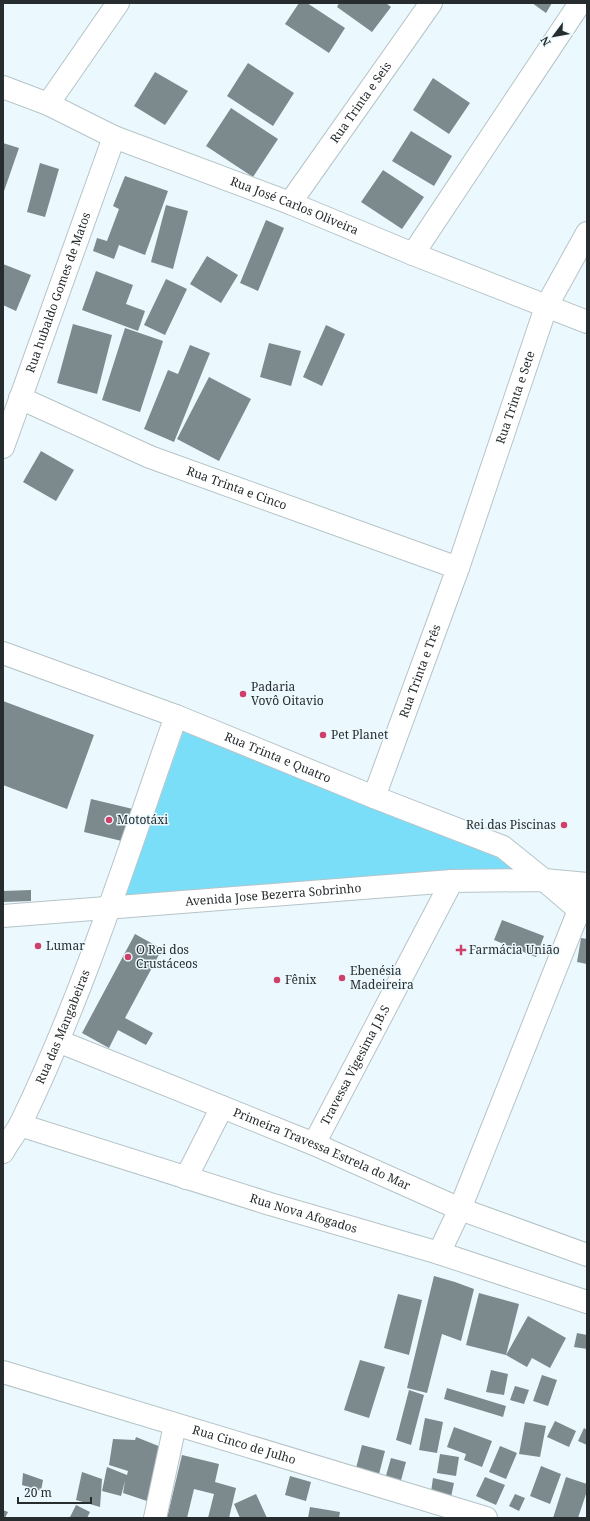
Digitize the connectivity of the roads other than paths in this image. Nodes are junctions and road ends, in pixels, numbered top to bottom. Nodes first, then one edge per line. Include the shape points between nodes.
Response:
1 (118, 3) edge
2 (431, 3) edge
3 (580, 3) edge
4 (3, 87) edge
5 (48, 104) junction
6 (114, 137) junction
7 (290, 203) junction
8 (587, 233) edge
9 (413, 254) junction
10 (546, 307) junction
11 (587, 322) edge
12 (20, 398) junction
13 (3, 447) edge
14 (458, 568) junction
15 (3, 653) edge
16 (176, 716) junction
17 (374, 797) junction
18 (544, 880) junction
19 (452, 881) junction
20 (587, 884) edge
21 (587, 890) edge
22 (109, 909) junction
23 (583, 912) edge
24 (3, 916) edge
25 (58, 1041) junction
26 (222, 1107) junction
27 (20, 1125) junction
28 (314, 1144) junction
29 (4, 1147) edge
30 (186, 1178) junction
31 (460, 1209) junction
32 (439, 1253) junction
33 (587, 1255) edge
34 (587, 1302) edge
35 (3, 1372) edge
36 (175, 1425) junction
37 (155, 1518) edge
38 (486, 1518) edge

1 - 5 street
2 - 7 street, Rua Trinta e Seis
3 - 9 street
4 - 5 street, Rua José Carlos Oliveira
5 - 6 street, Rua José Carlos Oliveira
6 - 7 street, Rua José Carlos Oliveira
6 - 12 street, Rua hubaldo Gomes de Matos
7 - 9 street, Rua José Carlos Oliveira
8 - 10 street, Rua Trinta e Sete
9 - 10 street, Rua José Carlos Oliveira
10 - 11 street, Rua José Carlos Oliveira
10 - 14 street, Rua Trinta e Sete
12 - 13 street, Rua hubaldo Gomes de Matos
12 - 14 street, Rua Trinta e Cinco via 150,457
14 - 17 street, Rua Trinta e Três
15 - 16 street, Rua Trinta e Quatro
16 - 17 street, Rua Trinta e Quatro
16 - 22 street, Rua das Mangabeiras
17 - 18 street, Rua Trinta e Quatro via 503,847
18 - 19 street, Avenida Jose Bezerra Sobrinho
18 - 20 street, Avenida Jose Bezerra Sobrinho
18 - 23 street
19 - 22 street, Avenida Jose Bezerra Sobrinho
19 - 28 street, Travessa Vigesima J.B.S
21 - 23 street
22 - 24 street, Avenida Jose Bezerra Sobrinho
22 - 25 street, Rua das Mangabeiras
23 - 31 street
25 - 26 street, Primeira Travessa Estrela do Mar
25 - 27 street, Rua das Mangabeiras
26 - 28 street, Primeira Travessa Estrela do Mar
26 - 30 street
27 - 29 street, Rua das Mangabeiras
27 - 30 street, Rua Nova Afogados
28 - 31 street, Primeira Travessa Estrela do Mar
30 - 32 street, Rua Nova Afogados
31 - 32 street
31 - 33 street, Primeira Travessa Estrela do Mar
32 - 34 street, Rua Nova Afogados
35 - 36 street, Rua Cinco de Julho
36 - 37 street
36 - 38 street, Rua Cinco de Julho

